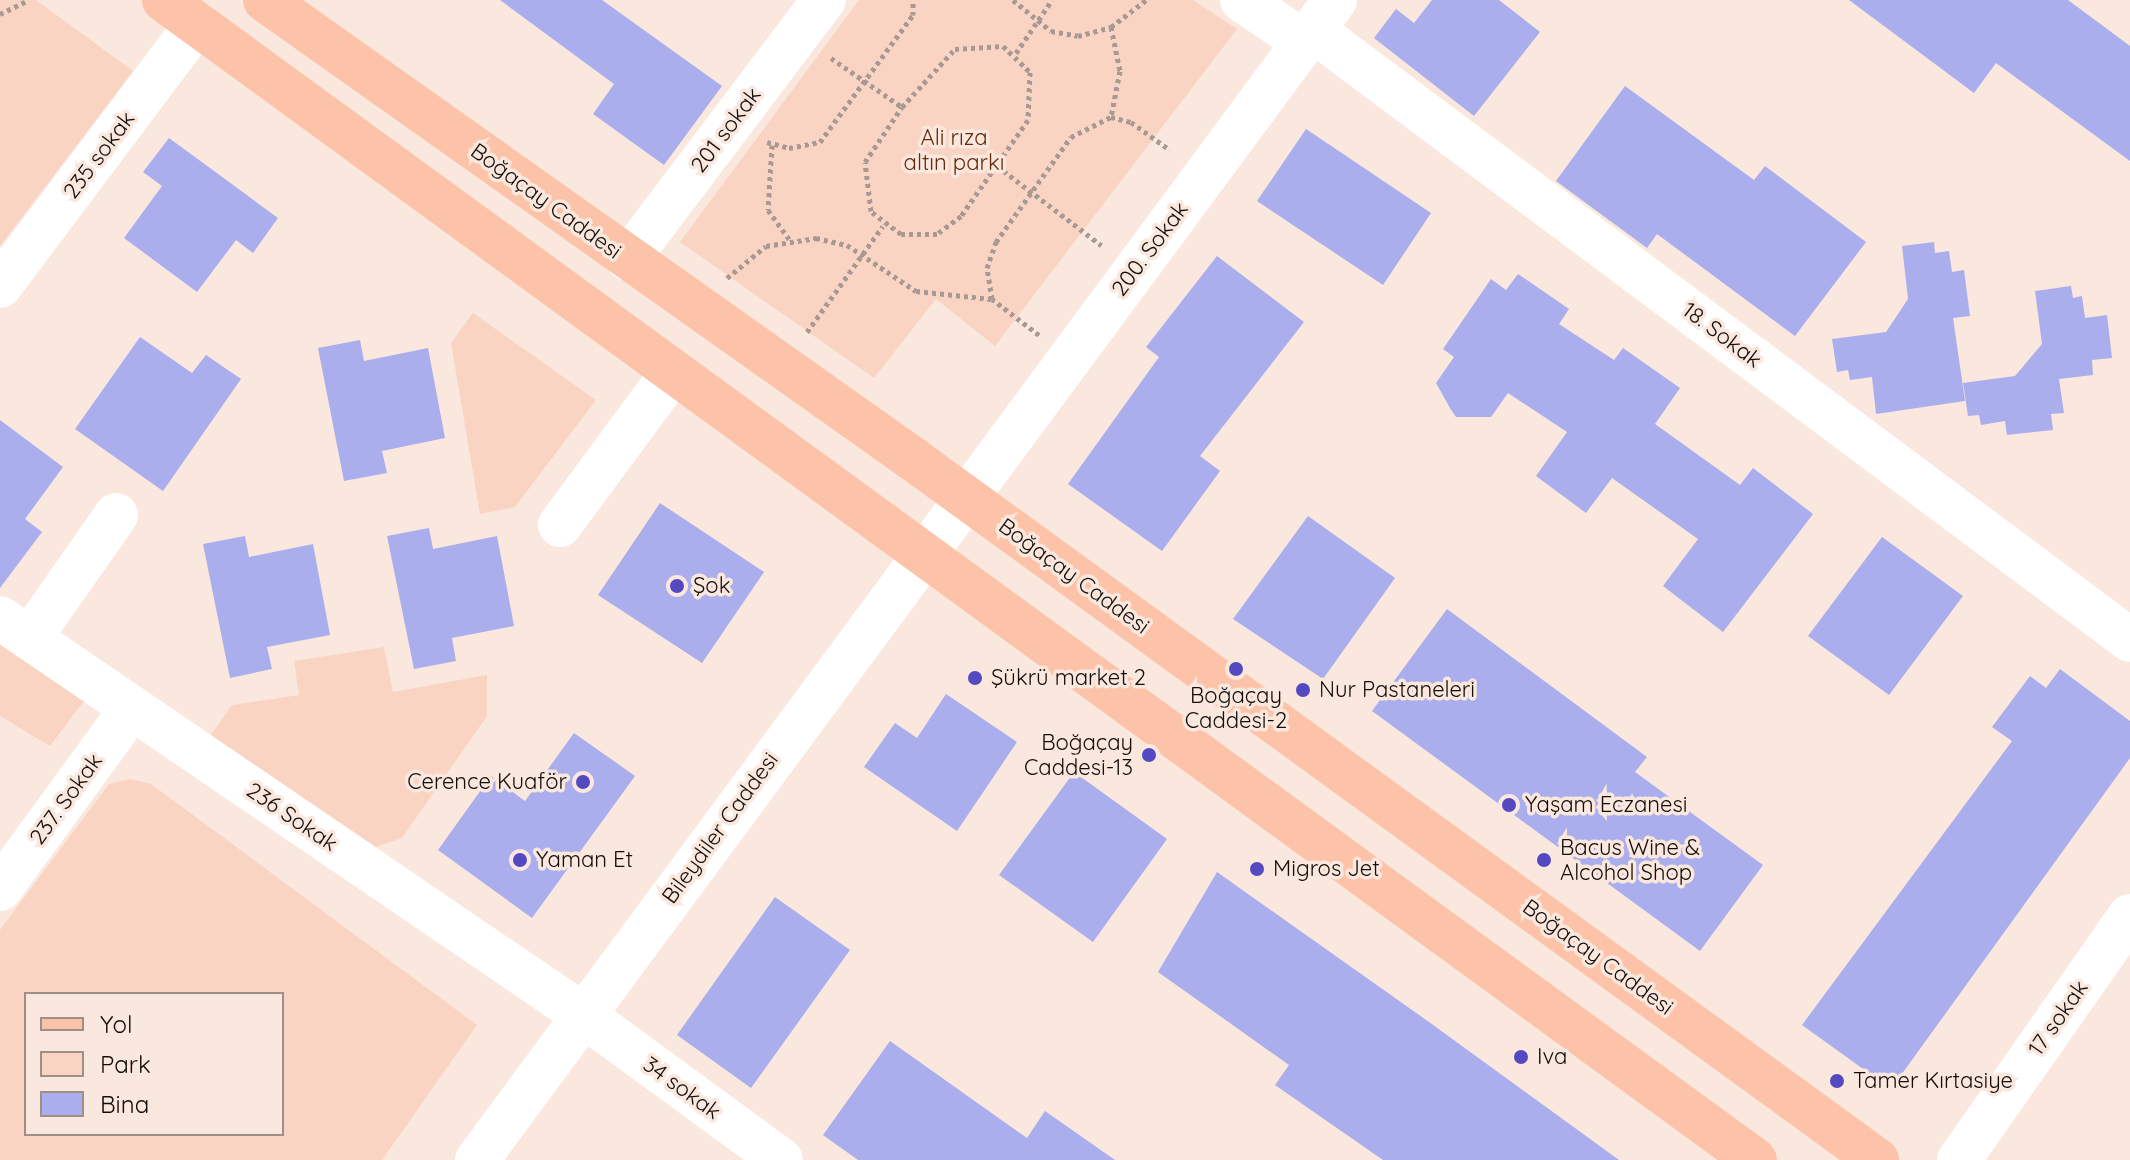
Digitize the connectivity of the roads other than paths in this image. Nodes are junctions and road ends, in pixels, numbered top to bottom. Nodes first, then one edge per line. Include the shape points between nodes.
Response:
1 (265, 0) edge
2 (824, 0) edge
3 (1242, 0) edge
4 (181, 12) edge
5 (1318, 24) edge
6 (628, 259) junction
7 (0, 286) edge
8 (673, 372) junction
9 (962, 496) junction
10 (116, 515) dead end
11 (560, 525) dead end
12 (922, 551) junction
13 (15, 628) edge
14 (2130, 640) edge
15 (132, 708) junction
16 (0, 889) edge
17 (2130, 916) edge
18 (583, 1015) junction
19 (477, 1160) edge
20 (781, 1160) edge
21 (1755, 1160) edge
22 (1877, 1160) edge
23 (1959, 1160) edge

1 - 6 main road, Boğaçay Caddesi
2 - 6 street, 201 sokak
3 - 5 street
4 - 7 street, 235 sokak
4 - 8 main road
5 - 9 street, 200. Sokak
5 - 14 street, 18. Sokak
6 - 9 main road, Boğaçay Caddesi
8 - 11 street
8 - 12 main road
9 - 12 street, Bileydiler Caddesi
9 - 22 main road, Boğaçay Caddesi
10 - 13 street
12 - 18 street, Bileydiler Caddesi
12 - 21 main road
13 - 15 street, 236 Sokak
15 - 16 street, 237. Sokak
15 - 18 street, 236 Sokak
17 - 23 street, 17 sokak
18 - 19 street, Bileydiler Caddesi
18 - 20 street, 34 sokak

